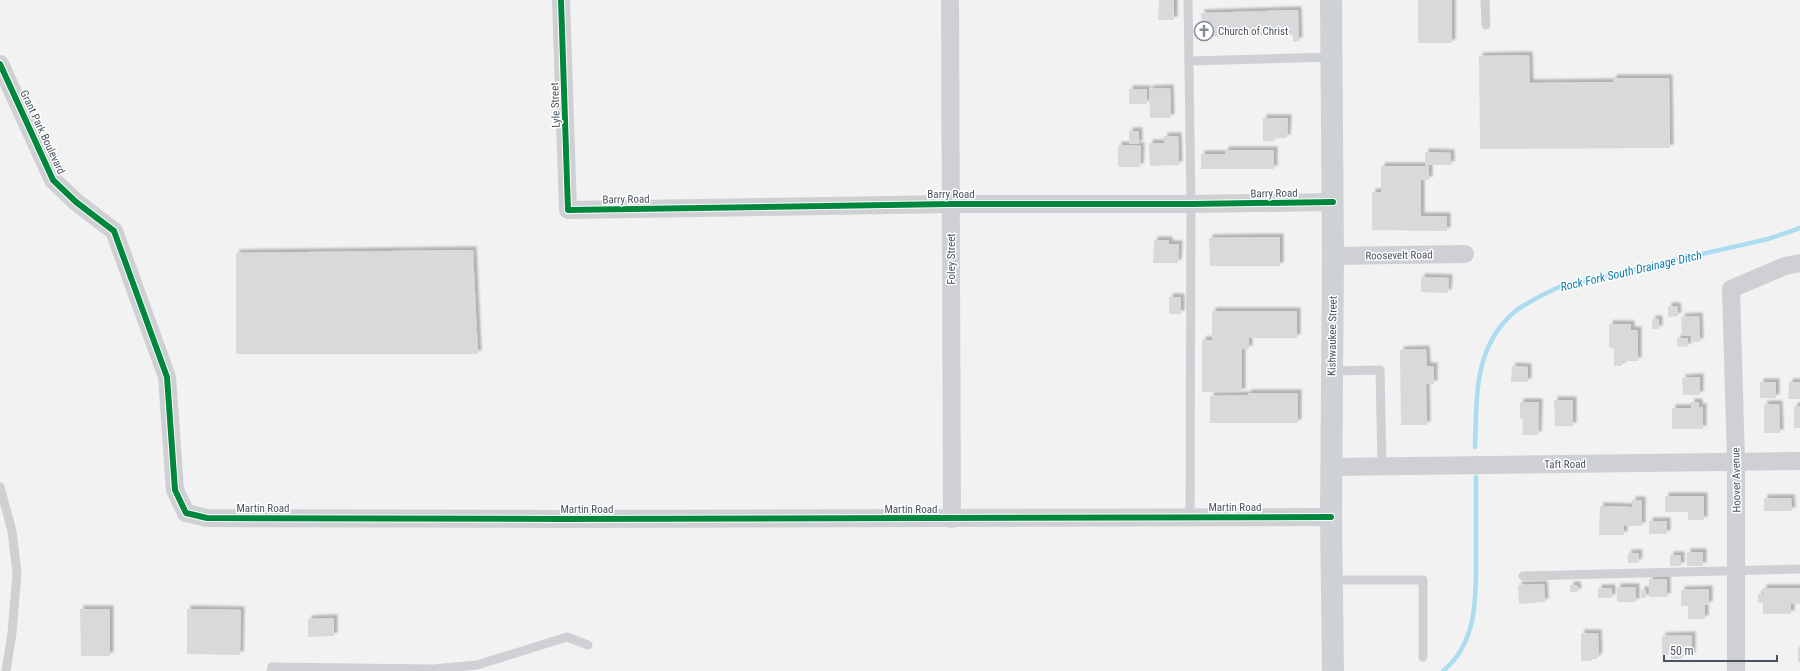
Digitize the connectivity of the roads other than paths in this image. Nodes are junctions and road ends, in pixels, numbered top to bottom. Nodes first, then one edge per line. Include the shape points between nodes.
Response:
1 (561, 0) edge
2 (950, 0) edge
3 (1188, 0) edge
4 (1331, 0) edge
5 (1485, 0) edge
6 (1486, 25) dead end
7 (1332, 57) junction
8 (1189, 61) junction
9 (0, 64) edge
10 (76, 202) joint
11 (1333, 202) junction
12 (951, 204) junction
13 (1191, 204) junction
14 (568, 210) joint
15 (1465, 254) dead end
16 (1333, 256) junction
17 (1800, 263) edge
18 (1332, 371) junction
19 (1736, 461) junction
20 (1800, 461) edge
21 (1382, 466) junction
22 (1330, 467) junction
23 (0, 487) edge
24 (1190, 516) junction
25 (1330, 517) junction
26 (952, 519) junction
27 (1736, 569) junction
28 (1800, 569) edge
29 (1523, 576) dead end
30 (1331, 580) junction
31 (588, 645) dead end
32 (1423, 657) dead end
33 (6, 671) edge
34 (272, 671) edge
35 (1333, 671) edge
36 (1736, 671) edge

1 - 14 street, Lyle Street
2 - 12 street, Foley Street
3 - 8 lane
4 - 7 street, Kishwaukee Street
5 - 6 lane
7 - 8 lane
7 - 11 street, Kishwaukee Street
8 - 13 lane
9 - 10 street, Grant Park Boulevard via 53,180
10 - 26 street, Martin Road via 114,231 167,377 175,490 186,513 215,518
11 - 13 street, Barry Road
11 - 16 street, Kishwaukee Street
12 - 13 street, Barry Road
12 - 14 street, Barry Road
12 - 26 street, Foley Street
13 - 24 lane
15 - 16 street, Roosevelt Road
16 - 18 street, Kishwaukee Street
17 - 19 street, Hoover Avenue via 1785,266 1731,289
18 - 21 lane via 1380,370
18 - 22 street, Kishwaukee Street
19 - 20 street, Taft Road
19 - 21 street, Taft Road
19 - 27 street, Hoover Avenue
21 - 22 street, Taft Road
22 - 25 street, Kishwaukee Street
23 - 33 lane via 12,531 17,573
24 - 25 street, Martin Road
24 - 26 street, Martin Road
25 - 30 street, Kishwaukee Street
27 - 28 lane
27 - 29 lane
27 - 36 street, Hoover Avenue
30 - 32 lane via 1423,580
30 - 35 street, Kishwaukee Street
31 - 34 lane via 567,637 476,665 433,669 272,667

